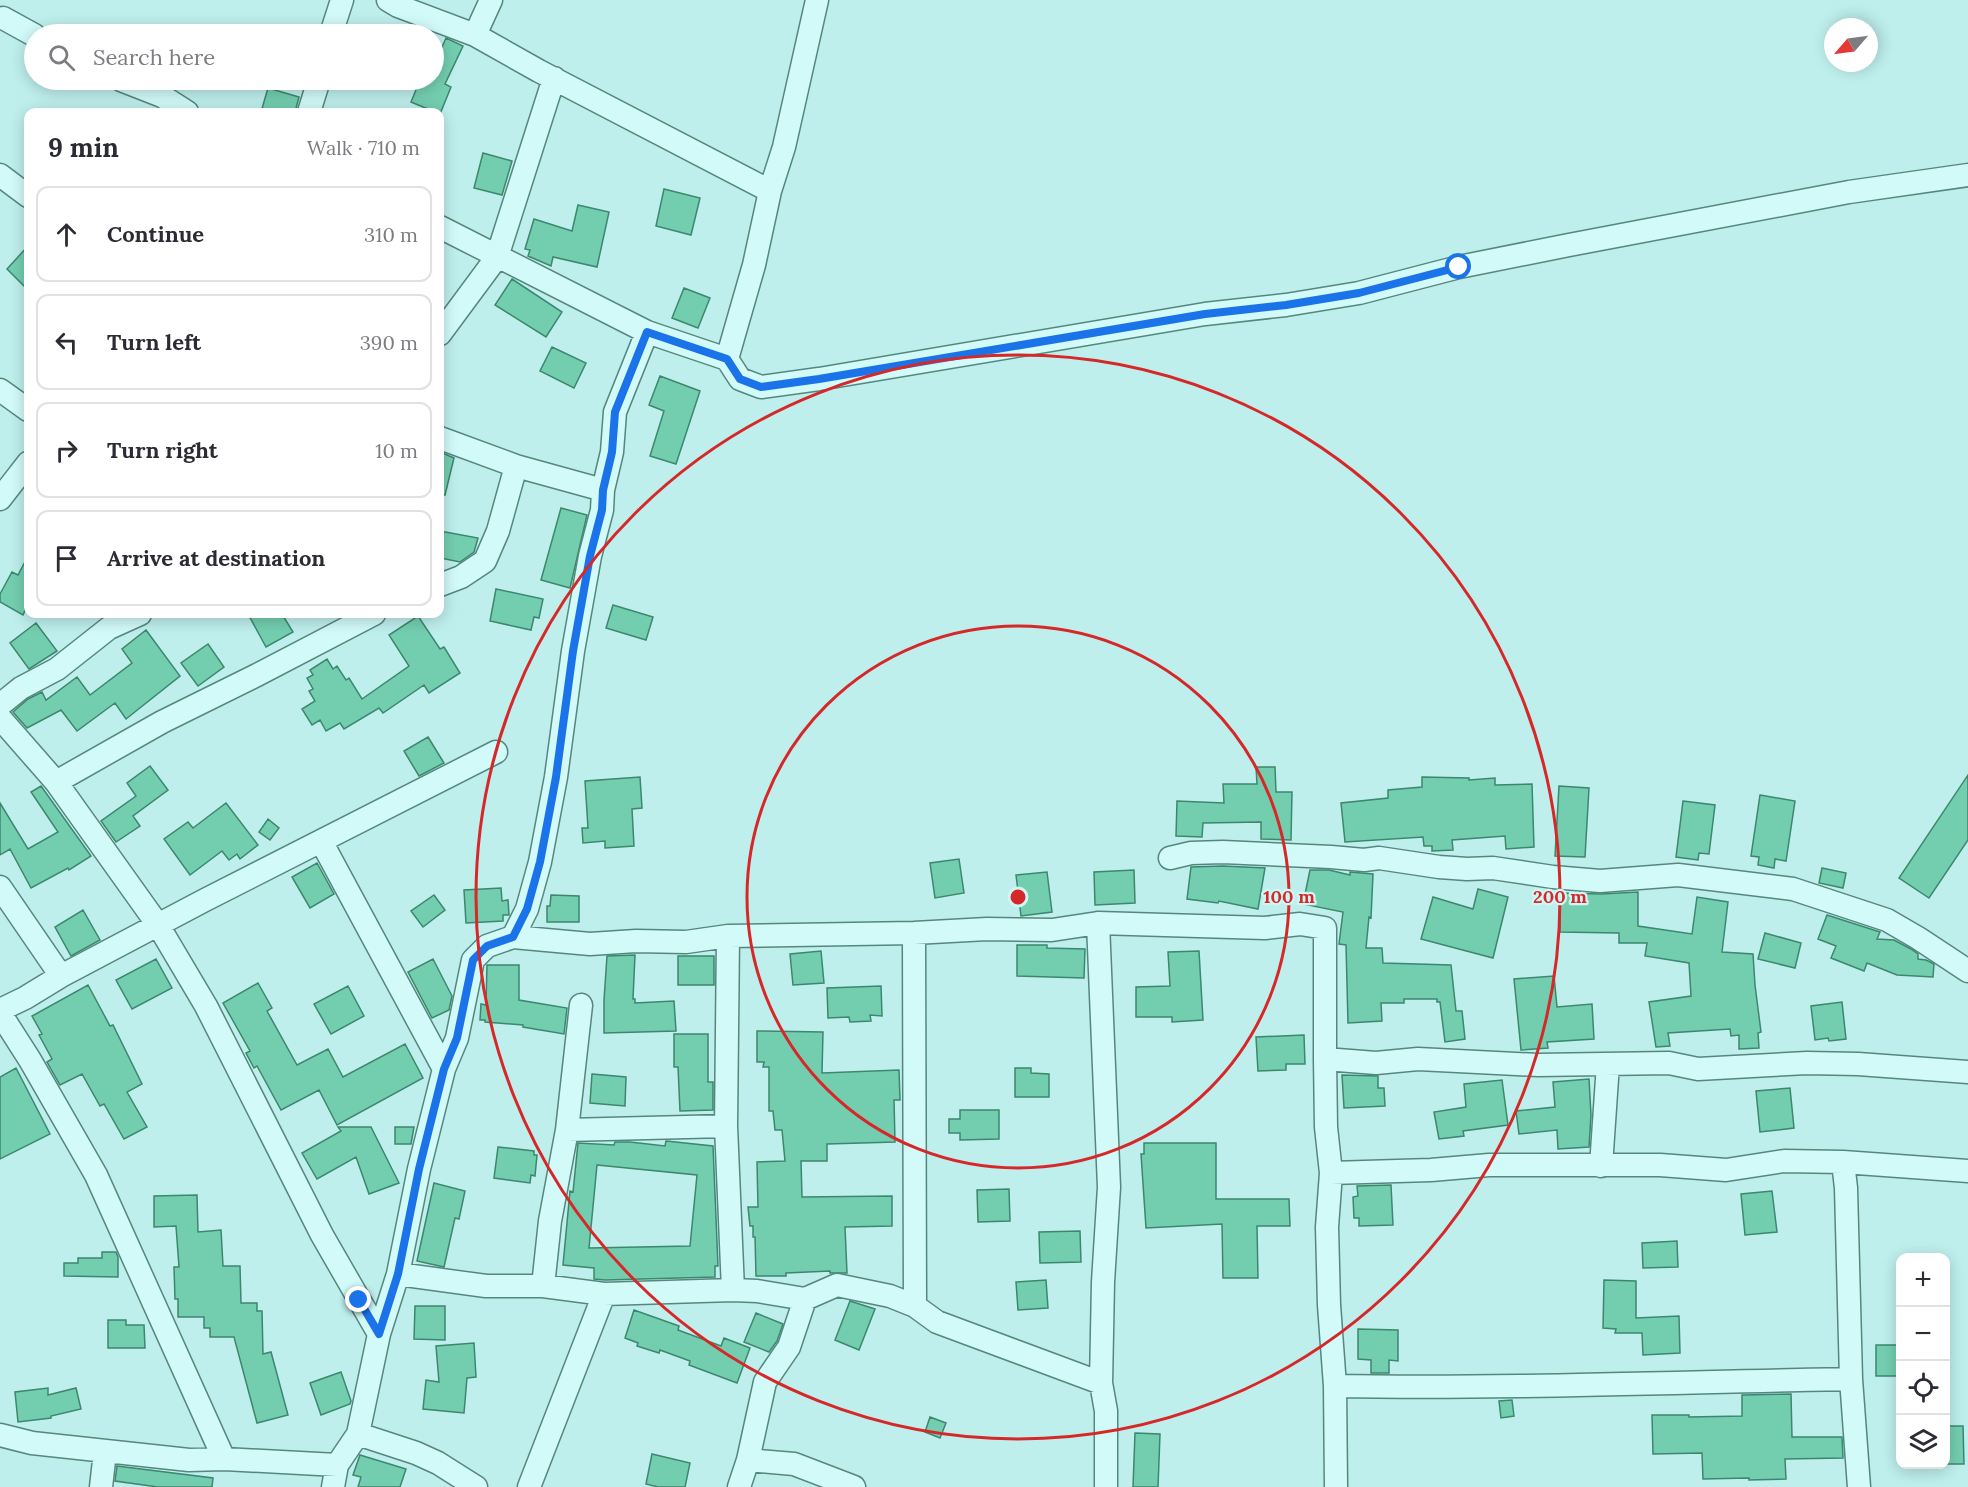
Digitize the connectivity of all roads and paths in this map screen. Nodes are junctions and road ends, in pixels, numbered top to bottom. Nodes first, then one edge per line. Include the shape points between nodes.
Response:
1 (342, 0) edge
2 (388, 0) edge
3 (491, 0) edge
4 (817, 0) edge
5 (4, 14) edge
6 (334, 24) edge
7 (24, 27) edge
8 (475, 35) junction
9 (554, 78) junction
10 (147, 90) edge
11 (316, 90) edge
12 (180, 108) edge
13 (310, 108) edge
14 (0, 175) edge
15 (1968, 175) edge
16 (770, 191) junction
17 (24, 193) edge
18 (444, 229) edge
19 (497, 257) junction
20 (444, 329) edge
21 (647, 332) junction
22 (727, 359) junction
23 (0, 390) edge
24 (24, 407) edge
25 (444, 439) edge
26 (516, 466) junction
27 (24, 468) edge
28 (603, 490) junction
29 (0, 499) edge
30 (444, 583) edge
31 (131, 618) edge
32 (361, 618) edge
33 (0, 705) edge
34 (0, 717) edge
35 (496, 752) dead end
36 (56, 782) junction
37 (321, 841) junction
38 (1170, 858) dead end
39 (0, 886) edge
40 (1098, 923) junction
41 (158, 925) junction
42 (914, 933) junction
43 (728, 936) junction
44 (513, 937) junction
45 (1968, 971) edge
46 (61, 976) junction
47 (581, 1005) dead end
48 (0, 1011) edge
49 (1324, 1059) junction
50 (1608, 1064) junction
51 (444, 1069) junction
52 (1968, 1072) edge
53 (726, 1126) junction
54 (567, 1130) junction
55 (1843, 1162) junction
56 (1601, 1166) junction
57 (1968, 1171) edge
58 (1331, 1173) junction
59 (398, 1274) junction
60 (543, 1286) junction
61 (733, 1290) junction
62 (604, 1294) junction
63 (805, 1299) junction
64 (915, 1306) junction
65 (379, 1334) junction
66 (1851, 1379) junction
67 (1101, 1383) junction
68 (1335, 1386) junction
69 (358, 1434) junction
70 (0, 1436) edge
71 (105, 1452) junction
72 (224, 1459) junction
73 (748, 1460) junction
74 (337, 1465) junction
75 (101, 1487) edge
76 (333, 1487) edge
77 (476, 1487) edge
78 (529, 1487) edge
79 (739, 1487) edge
80 (854, 1487) edge
81 (1106, 1487) edge
82 (1336, 1487) edge
83 (1859, 1487) edge

1 - 6 street
2 - 8 street
3 - 8 street
4 - 16 street via 784,147
5 - 7 street
8 - 9 street
9 - 16 street
9 - 19 street
10 - 12 street
11 - 13 street
14 - 17 street
15 - 22 street via 1849,192 1569,245 1459,267 1359,293 1205,314 819,379 761,387 740,379
16 - 22 street
18 - 19 street
19 - 20 street
19 - 21 street
21 - 22 street
21 - 28 street via 615,412 612,452
23 - 24 street
25 - 26 street
26 - 28 street
26 - 30 street via 498,531 485,561
27 - 29 street
28 - 44 street via 540,862 527,909
31 - 33 street via 109,628 57,669 21,688
32 - 36 street
34 - 36 street
35 - 37 street
36 - 41 street
37 - 41 street
37 - 51 street
38 - 45 street via 1223,852 1379,858 1600,881 1678,875 1793,889 1887,920
39 - 46 street
40 - 42 street via 1052,930
40 - 49 street via 1265,928 1300,924 1325,928
40 - 67 street via 1109,1187
41 - 46 street
41 - 65 street via 206,1006 322,1235
42 - 43 street
42 - 64 street
43 - 44 street via 686,942 590,944
43 - 53 street
44 - 51 street via 487,946 473,960 457,1038
46 - 48 street
47 - 54 street
48 - 72 street via 96,1175
49 - 50 street via 1376,1063 1418,1059
49 - 58 street
50 - 52 street via 1669,1063 1698,1069 1816,1063
50 - 56 street
51 - 59 street
53 - 54 street
53 - 61 street
54 - 60 street
55 - 56 street via 1784,1161 1726,1170
55 - 57 street
55 - 66 street
56 - 58 street via 1489,1165
58 - 68 street via 1327,1227
59 - 60 street via 486,1286
59 - 65 street
60 - 62 street
61 - 62 street
61 - 63 street
62 - 78 street
63 - 64 street via 837,1285 890,1296
63 - 73 street via 789,1347 765,1382
64 - 67 street via 937,1322
65 - 69 street
66 - 68 street via 1441,1388
66 - 83 street
67 - 81 street via 1106,1411
68 - 82 street
69 - 74 street
69 - 77 street via 431,1460
70 - 71 street
71 - 72 street via 189,1460
71 - 75 street
72 - 74 street
73 - 79 street
73 - 80 street via 794,1464
74 - 76 street

